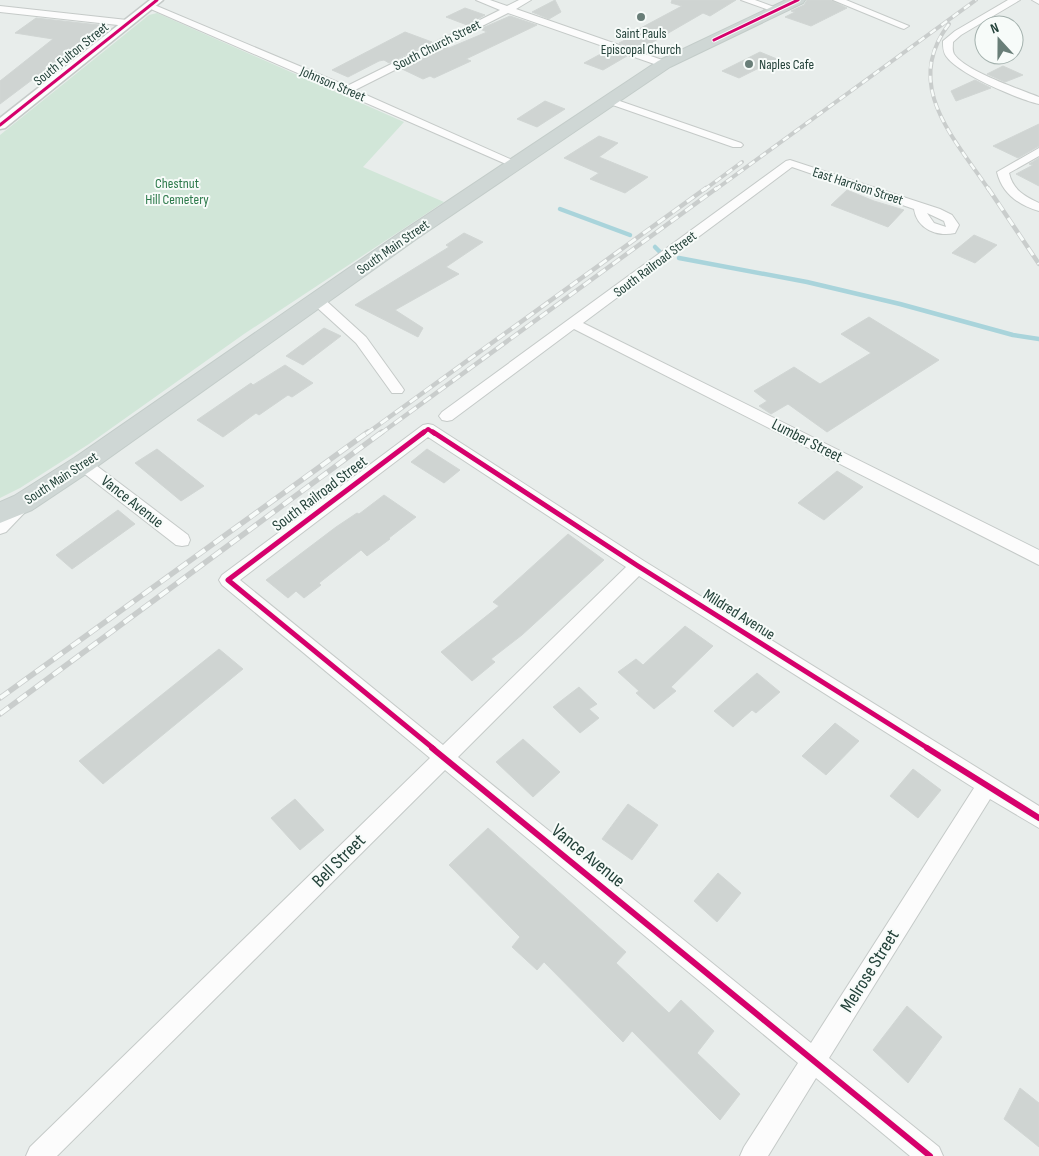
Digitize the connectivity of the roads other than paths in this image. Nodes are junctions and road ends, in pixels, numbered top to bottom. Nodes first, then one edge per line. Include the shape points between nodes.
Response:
1 (481, 0) edge
2 (526, 0) edge
3 (746, 0) edge
4 (798, 0) edge
5 (838, 0) edge
6 (1016, 0) edge
7 (153, 3) edge
8 (0, 9) edge
9 (509, 9) junction
10 (777, 10) junction
11 (127, 23) junction
12 (904, 26) dead end
13 (664, 64) junction
14 (348, 90) junction
15 (611, 101) junction
16 (1039, 101) edge
17 (0, 125) edge
18 (737, 145) dead end
19 (1039, 151) edge
20 (790, 163) joint
21 (515, 165) junction
22 (1039, 207) edge
23 (923, 208) dead end
24 (317, 300) junction
25 (574, 324) junction
26 (397, 390) dead end
27 (447, 416) dead end
28 (428, 428) joint
29 (83, 464) junction
30 (23, 503) junction
31 (0, 513) edge
32 (0, 528) edge
33 (182, 540) dead end
34 (1039, 558) edge
35 (638, 566) junction
36 (228, 580) joint
37 (444, 758) junction
38 (987, 785) junction
39 (1039, 818) edge
40 (813, 1060) junction
41 (38, 1156) edge
42 (752, 1156) edge
43 (930, 1156) edge

1 - 9 street
2 - 9 street, South Church Street
3 - 10 street
4 - 10 main road, South Main Street
5 - 12 street
6 - 16 street via 958,33 948,42 947,49 954,60 966,68
7 - 11 street, South Fulton Street
7 - 14 street, Johnson Street
8 - 11 street
9 - 13 street
9 - 14 street, South Church Street
10 - 13 main road, South Main Street
11 - 17 street, South Fulton Street
13 - 15 main road, South Main Street
14 - 21 street, Johnson Street
15 - 18 street
15 - 21 main road, South Main Street
19 - 22 street via 1003,172 1007,188
20 - 23 street, East Harrison Street
20 - 25 street, South Railroad Street
21 - 24 main road, South Main Street
24 - 26 street via 361,340
24 - 29 main road, South Main Street
25 - 27 street, South Railroad Street
25 - 34 street, Lumber Street
28 - 35 street, Mildred Avenue
28 - 36 street, South Railroad Street
29 - 30 main road, South Main Street
29 - 33 street, Vance Avenue
30 - 31 main road, South Main Street
30 - 32 street
35 - 37 street, Bell Street
35 - 38 street, Mildred Avenue
36 - 37 street, Vance Avenue
37 - 40 street, Vance Avenue
37 - 41 street, Bell Street
38 - 39 street, Mildred Avenue
38 - 40 street, Melrose Street
40 - 42 street, Melrose Street
40 - 43 street, Vance Avenue

